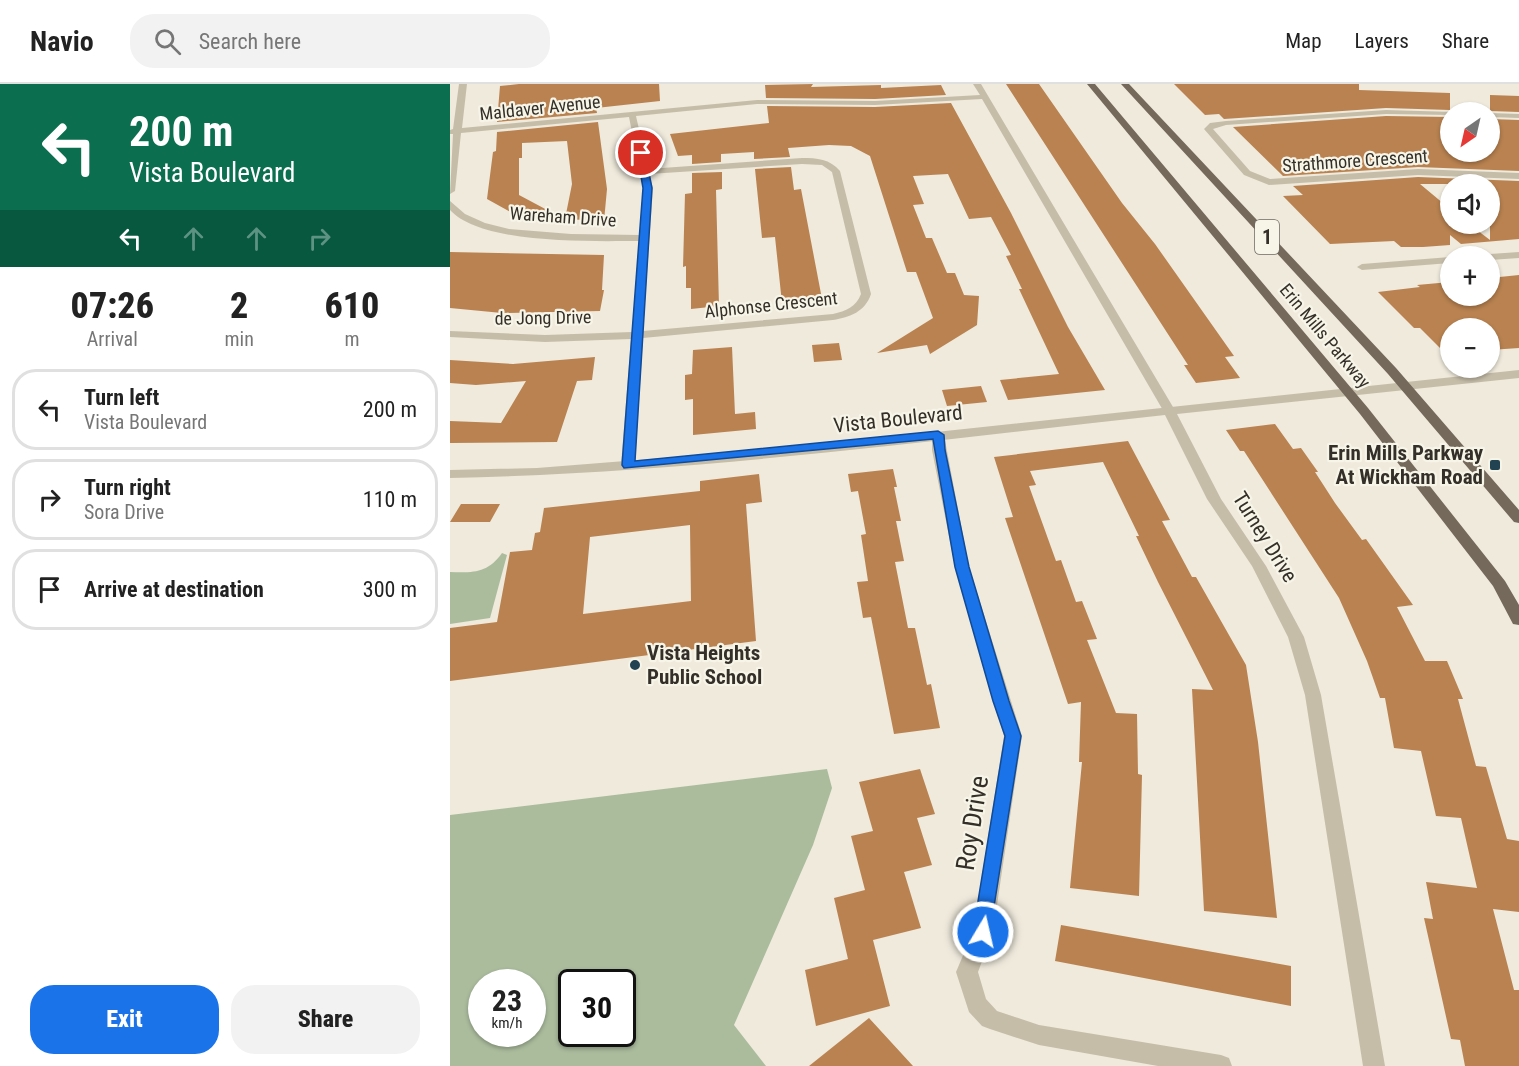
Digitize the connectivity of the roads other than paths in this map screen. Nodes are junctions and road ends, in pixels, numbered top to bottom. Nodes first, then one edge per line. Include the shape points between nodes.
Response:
1 (463, 84) edge
2 (976, 84) edge
3 (1091, 84) edge
4 (1125, 84) edge
5 (984, 97) junction
6 (1440, 113) edge
7 (632, 114) junction
8 (1500, 115) edge
9 (1519, 116) edge
10 (454, 131) edge
11 (645, 172) junction
12 (1519, 176) edge
13 (450, 191) edge
14 (450, 204) edge
15 (645, 238) junction
16 (1519, 255) edge
17 (1500, 256) edge
18 (1440, 261) edge
19 (1362, 267) dead end
20 (450, 334) edge
21 (636, 334) junction
22 (1519, 374) edge
23 (1406, 386) junction
24 (1349, 392) junction
25 (1170, 412) junction
26 (938, 435) junction
27 (628, 465) junction
28 (450, 474) edge
29 (1519, 519) edge
30 (1519, 620) edge
31 (1221, 1066) edge
32 (1374, 1066) edge

1 - 10 street
2 - 5 street, Turney Drive
3 - 24 main road, Erin Mills Parkway / 1
4 - 23 main road, Erin Mills Parkway / 1
5 - 7 street, Maldaver Avenue via 875,103 771,101
5 - 25 street, Turney Drive
6 - 12 street, Strathmore Crescent via 1386,112 1226,123 1208,129 1247,173 1269,182 1427,172
7 - 10 street, Maldaver Avenue
7 - 11 street
8 - 9 street
10 - 13 street
11 - 15 street
11 - 21 street, Alphonse Crescent via 802,161 833,167 866,294 864,303 856,310 833,317
14 - 15 street, Wareham Drive via 463,218 500,230 569,237
15 - 21 street
16 - 17 street
18 - 19 street
20 - 21 street, de Jong Drive via 537,338
21 - 27 street
22 - 23 street, Vista Boulevard
23 - 24 street, Vista Boulevard
23 - 29 main road, Erin Mills Parkway / 1
24 - 25 street, Vista Boulevard
24 - 30 main road, Erin Mills Parkway / 1 via 1500,584
25 - 26 street, Vista Boulevard
25 - 32 street, Turney Drive via 1214,499 1259,566 1296,637 1313,695
26 - 27 street, Vista Boulevard
26 - 31 street, Roy Drive via 962,567 1013,736 983,932 967,972 977,1005 990,1019 1039,1035
27 - 28 street, Vista Boulevard

